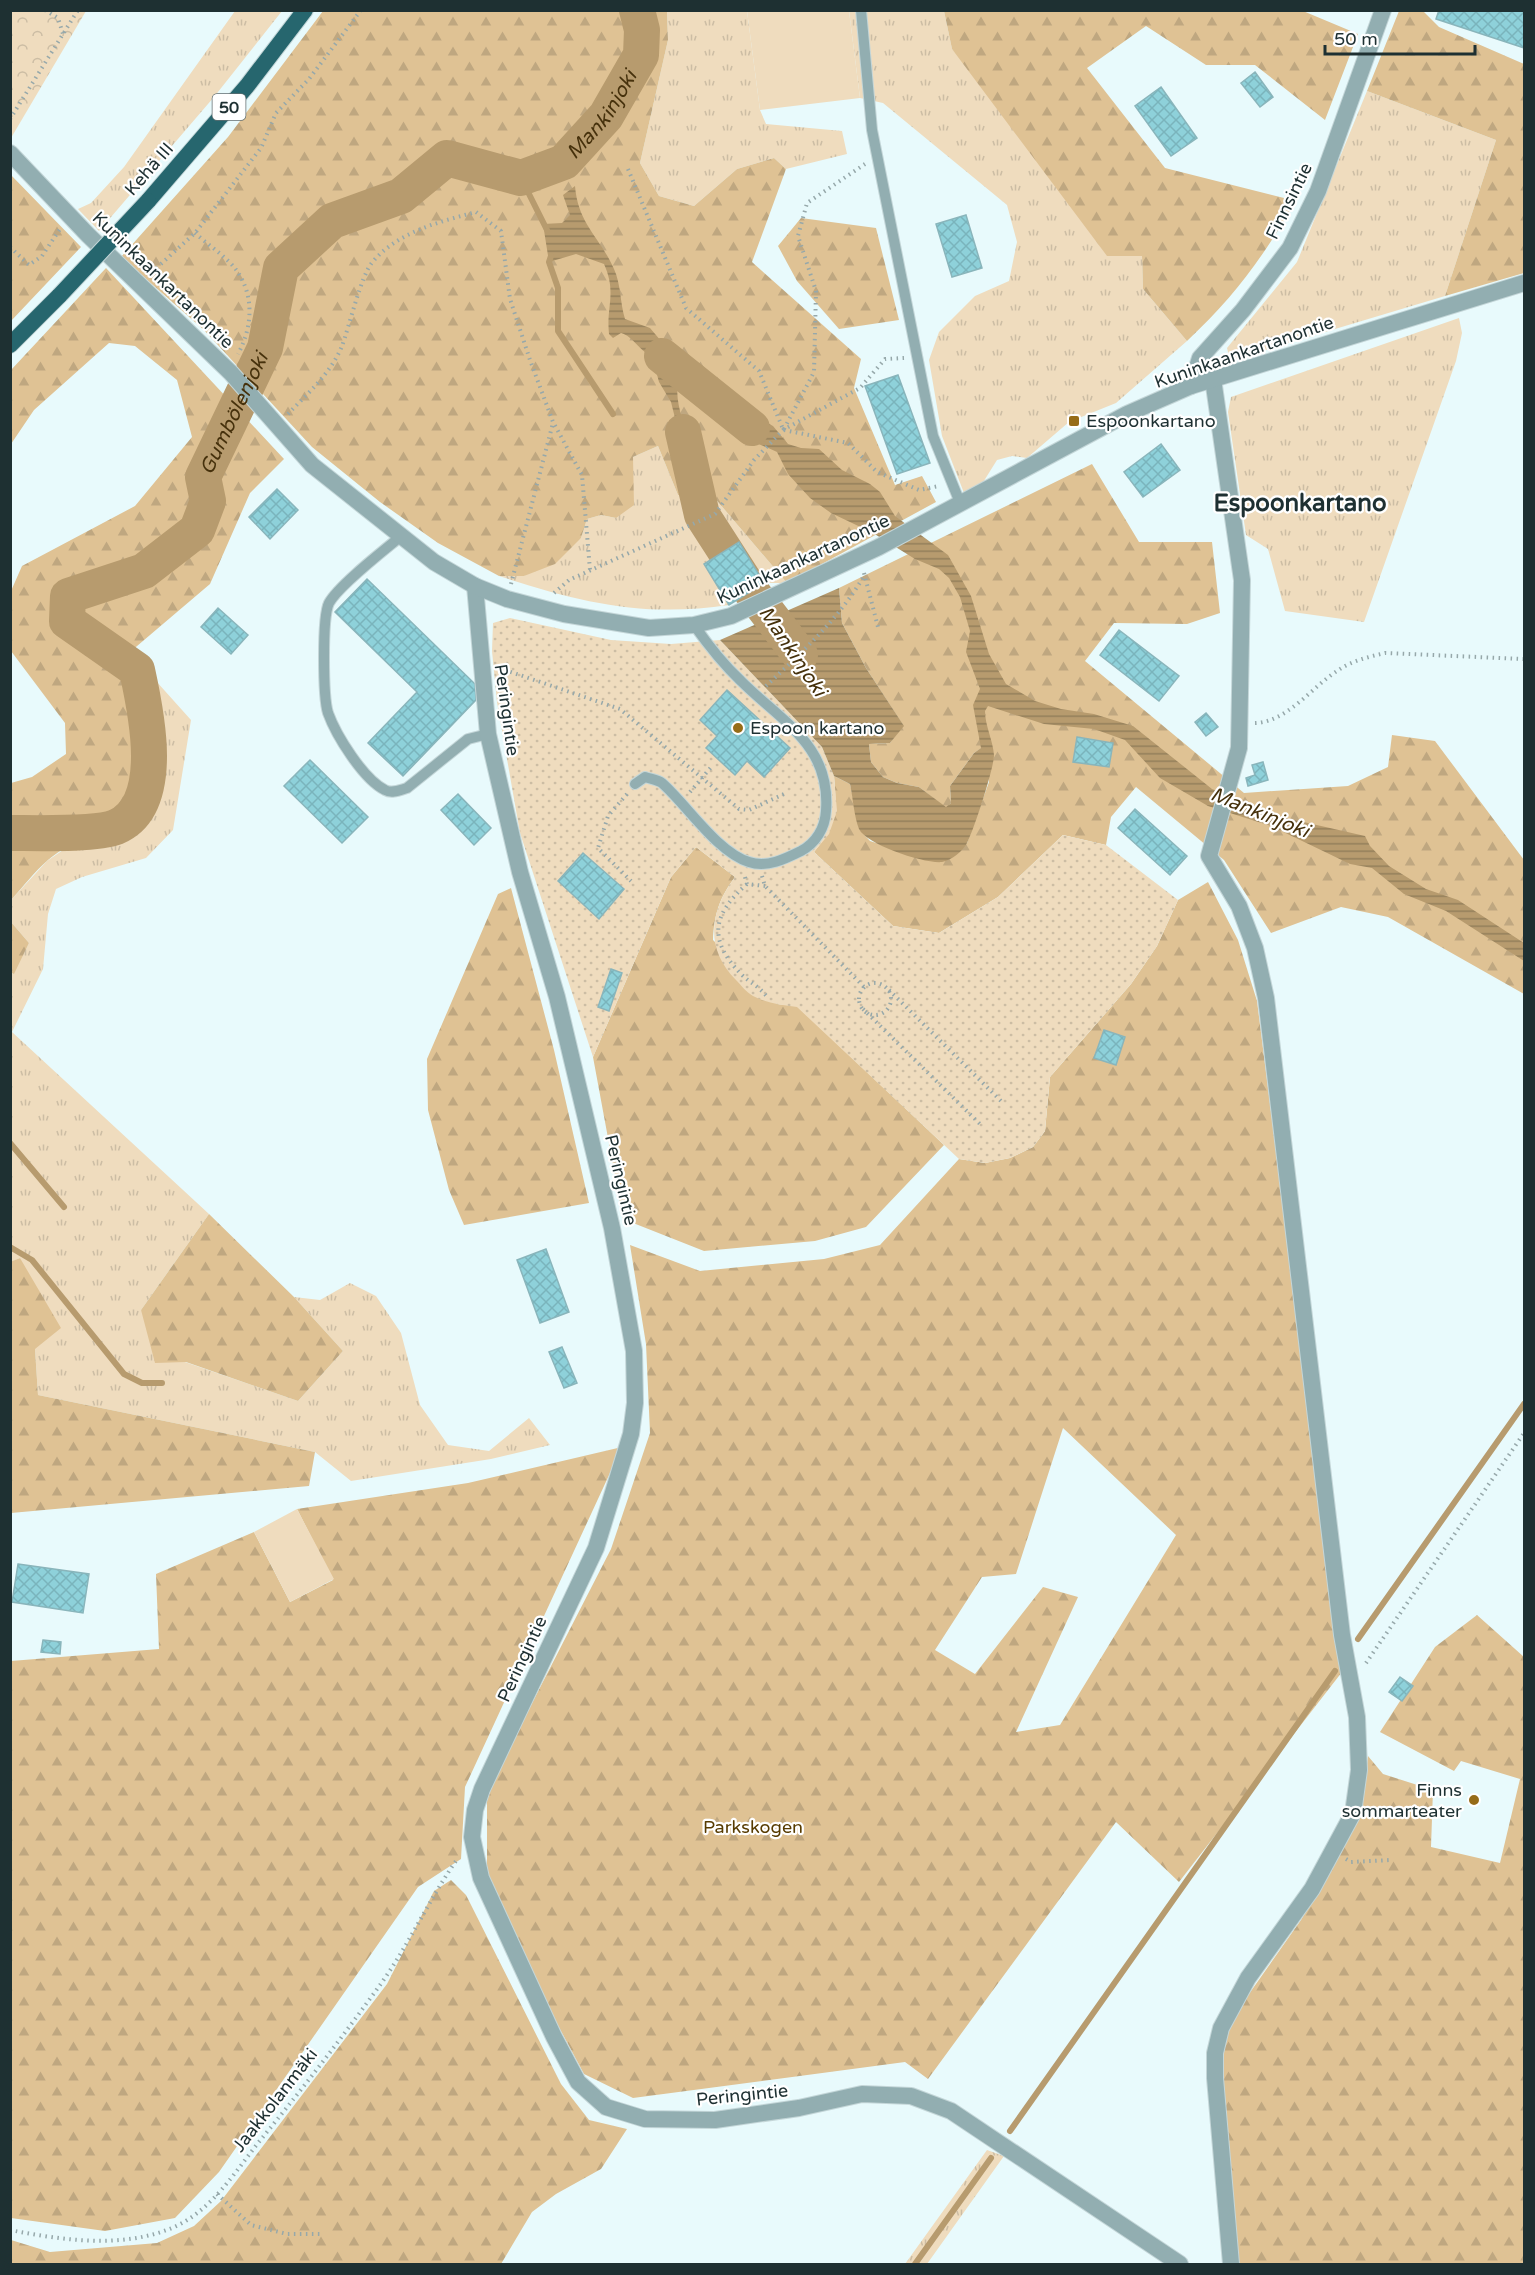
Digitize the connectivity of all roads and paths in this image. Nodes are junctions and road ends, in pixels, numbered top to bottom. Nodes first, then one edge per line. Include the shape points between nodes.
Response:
1 (45, 10) edge
2 (78, 10) edge
3 (305, 10) edge
4 (361, 10) edge
5 (861, 10) edge
6 (1383, 10) edge
7 (63, 34) junction
8 (10, 119) edge
9 (10, 153) edge
10 (877, 156) junction
11 (628, 169) dead end
12 (69, 215) junction
13 (195, 233) junction
14 (10, 247) edge
15 (1524, 283) edge
16 (138, 285) junction
17 (10, 345) edge
18 (918, 357) junction
19 (230, 372) junction
20 (1213, 379) junction
21 (1191, 386) junction
22 (553, 422) junction
23 (278, 425) junction
24 (783, 430) junction
25 (919, 490) dead end
26 (961, 505) junction
27 (400, 537) junction
28 (859, 557) junction
29 (590, 570) junction
30 (865, 574) junction
31 (475, 586) junction
32 (507, 599) junction
33 (537, 607) junction
34 (694, 625) junction
35 (878, 627) dead end
36 (1524, 659) edge
37 (481, 664) junction
38 (774, 679) dead end
39 (1239, 723) junction
40 (488, 734) junction
41 (712, 766) dead end
42 (701, 778) junction
43 (635, 784) joint
44 (784, 794) dead end
45 (679, 804) junction
46 (757, 864) junction
47 (631, 880) dead end
48 (747, 884) dead end
49 (864, 987) junction
50 (889, 990) junction
51 (768, 998) dead end
52 (863, 1009) junction
53 (1003, 1104) dead end
54 (981, 1125) dead end
55 (1524, 1433) edge
56 (1352, 1684) junction
57 (472, 1837) junction
58 (1332, 1851) junction
59 (1391, 1860) dead end
60 (217, 2194) junction
61 (10, 2230) edge
62 (321, 2234) dead end
63 (1180, 2265) edge
64 (1231, 2265) edge

1 - 7 path via 58,18
2 - 7 path
3 - 17 highway, Kehä III / 50, bridge via 247,86 148,201
4 - 13 path via 309,79 276,113 261,148
5 - 10 lane
6 - 21 street, Finnsintie via 1318,191 1290,248 1200,358
7 - 8 path
9 - 12 street, Kuninkaankartanontie
10 - 18 lane
10 - 24 path via 807,203 798,236 816,291 814,372
11 - 24 path via 686,308 759,371
12 - 14 path via 42,256 29,266
12 - 16 street, Kuninkaankartanontie
13 - 16 path
13 - 19 path via 237,271 250,303 248,335
15 - 20 street, Kuninkaankartanontie
16 - 19 street, Kuninkaankartanontie
18 - 24 path via 885,359 860,388
18 - 26 lane via 933,436
19 - 23 street, Kuninkaankartanontie
20 - 21 street, Kuninkaankartanontie
20 - 39 street via 1242,580
21 - 26 street, Kuninkaankartanontie via 1127,414
22 - 23 path via 510,299 501,231 476,212 433,224 393,243 370,265 341,348 324,376
22 - 29 path via 582,475
22 - 32 path
23 - 27 street, Kuninkaankartanontie via 312,465
24 - 25 path via 848,443 877,472
24 - 29 path via 754,460 715,514
26 - 28 street, Kuninkaankartanontie
27 - 31 street, Kuninkaankartanontie
27 - 40 lane via 330,602 324,632 328,711 345,745 369,777 386,791 407,788 468,739
28 - 30 path
28 - 34 street, Kuninkaankartanontie via 731,616
29 - 33 path via 569,580
30 - 35 path
30 - 38 path via 855,591
31 - 32 street, Kuninkaankartanontie
31 - 37 street, Peringintie
32 - 33 street, Kuninkaankartanontie
33 - 34 street, Kuninkaankartanontie via 649,628
34 - 46 lane via 742,682 811,748 822,768 827,792 826,820 818,837 804,850 780,861
36 - 39 path via 1385,653 1338,670 1280,716 1261,723
37 - 40 street, Peringintie
37 - 42 path via 620,709
39 - 56 street via 1239,748 1209,856 1239,906 1255,948 1266,998 1341,1623
40 - 57 street, Peringintie via 612,1228 634,1351 635,1403 631,1434 596,1548 482,1789
41 - 42 path
42 - 44 path via 739,809 755,808
42 - 45 path
43 - 45 lane via 645,777 661,782
43 - 47 path via 608,816 598,849
45 - 46 lane via 740,859
46 - 49 path via 765,886
48 - 51 path via 721,912 718,937 742,975 757,984
49 - 50 path via 877,982
49 - 52 path via 859,1000
50 - 52 path via 887,1010 878,1015
50 - 53 path
52 - 54 path
55 - 56 path
56 - 58 street via 1359,1770 1353,1812
57 - 60 path, Jaakkolanmäki via 381,1983
57 - 63 street, Peringintie via 481,1878 554,2037 579,2082 606,2107 645,2120 715,2120 862,2094 912,2096 951,2111
58 - 59 path via 1351,1862
58 - 64 street via 1312,1889 1248,1978 1221,2028 1215,2078
60 - 61 path, Jaakkolanmäki via 194,2217 148,2235 105,2241
60 - 62 path via 251,2225 288,2234

